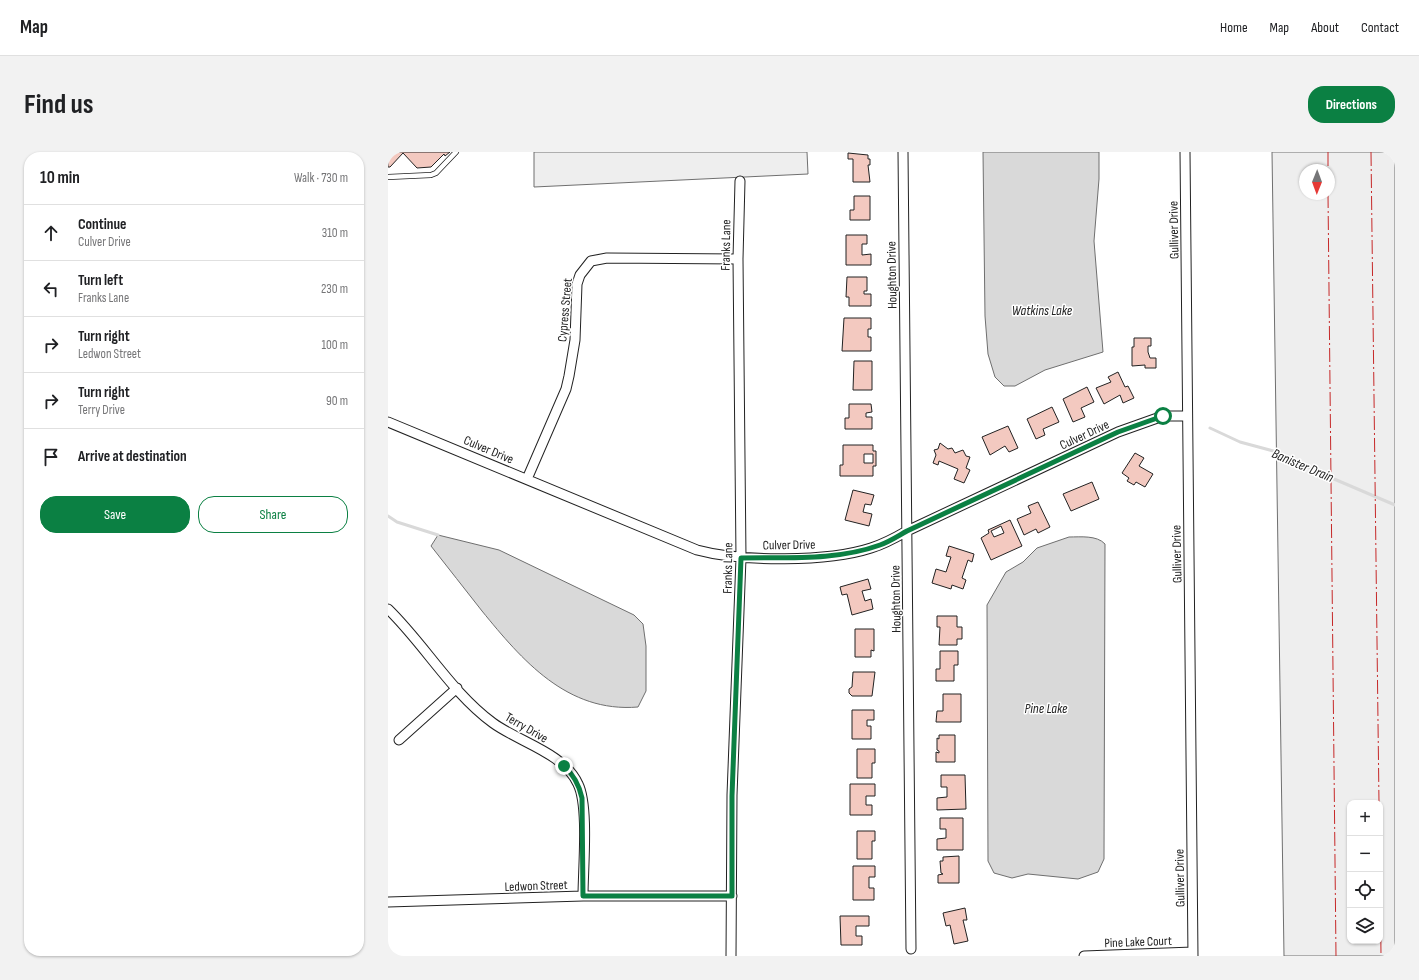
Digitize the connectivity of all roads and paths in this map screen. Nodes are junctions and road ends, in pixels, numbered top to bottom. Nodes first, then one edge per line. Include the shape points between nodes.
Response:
1 (456, 152) edge
2 (903, 152) edge
3 (1185, 152) edge
4 (388, 177) edge
5 (740, 181) dead end
6 (738, 259) junction
7 (1187, 416) junction
8 (388, 422) edge
9 (526, 479) junction
10 (907, 531) junction
11 (741, 558) junction
12 (388, 609) edge
13 (457, 688) junction
14 (399, 740) dead end
15 (583, 896) junction
16 (732, 896) junction
17 (388, 902) edge
18 (911, 949) dead end
19 (1193, 954) edge
20 (732, 956) edge
21 (1084, 956) edge

1 - 4 lane via 431,175
2 - 10 street, Houghton Drive
3 - 7 street, Gulliver Drive
5 - 6 street, Franks Lane
6 - 9 street, Cypress Street via 607,258 586,265 577,284 575,340 566,389
6 - 11 street, Franks Lane
7 - 10 street, Culver Drive via 1163,416 1118,432
7 - 19 street, Gulliver Drive
8 - 9 street, Culver Drive
9 - 11 street, Culver Drive via 697,550
10 - 11 street, Culver Drive via 882,545 859,552 817,557
10 - 18 street, Houghton Drive
11 - 16 street, Franks Lane via 732,796
12 - 13 street, Terry Drive
13 - 14 street
13 - 15 street, Terry Drive via 478,710 501,728 564,766 578,783 584,811
15 - 16 street, Ledwon Street
15 - 17 street, Ledwon Street
16 - 20 street, Franks Lane
19 - 21 street, Pine Lake Court

